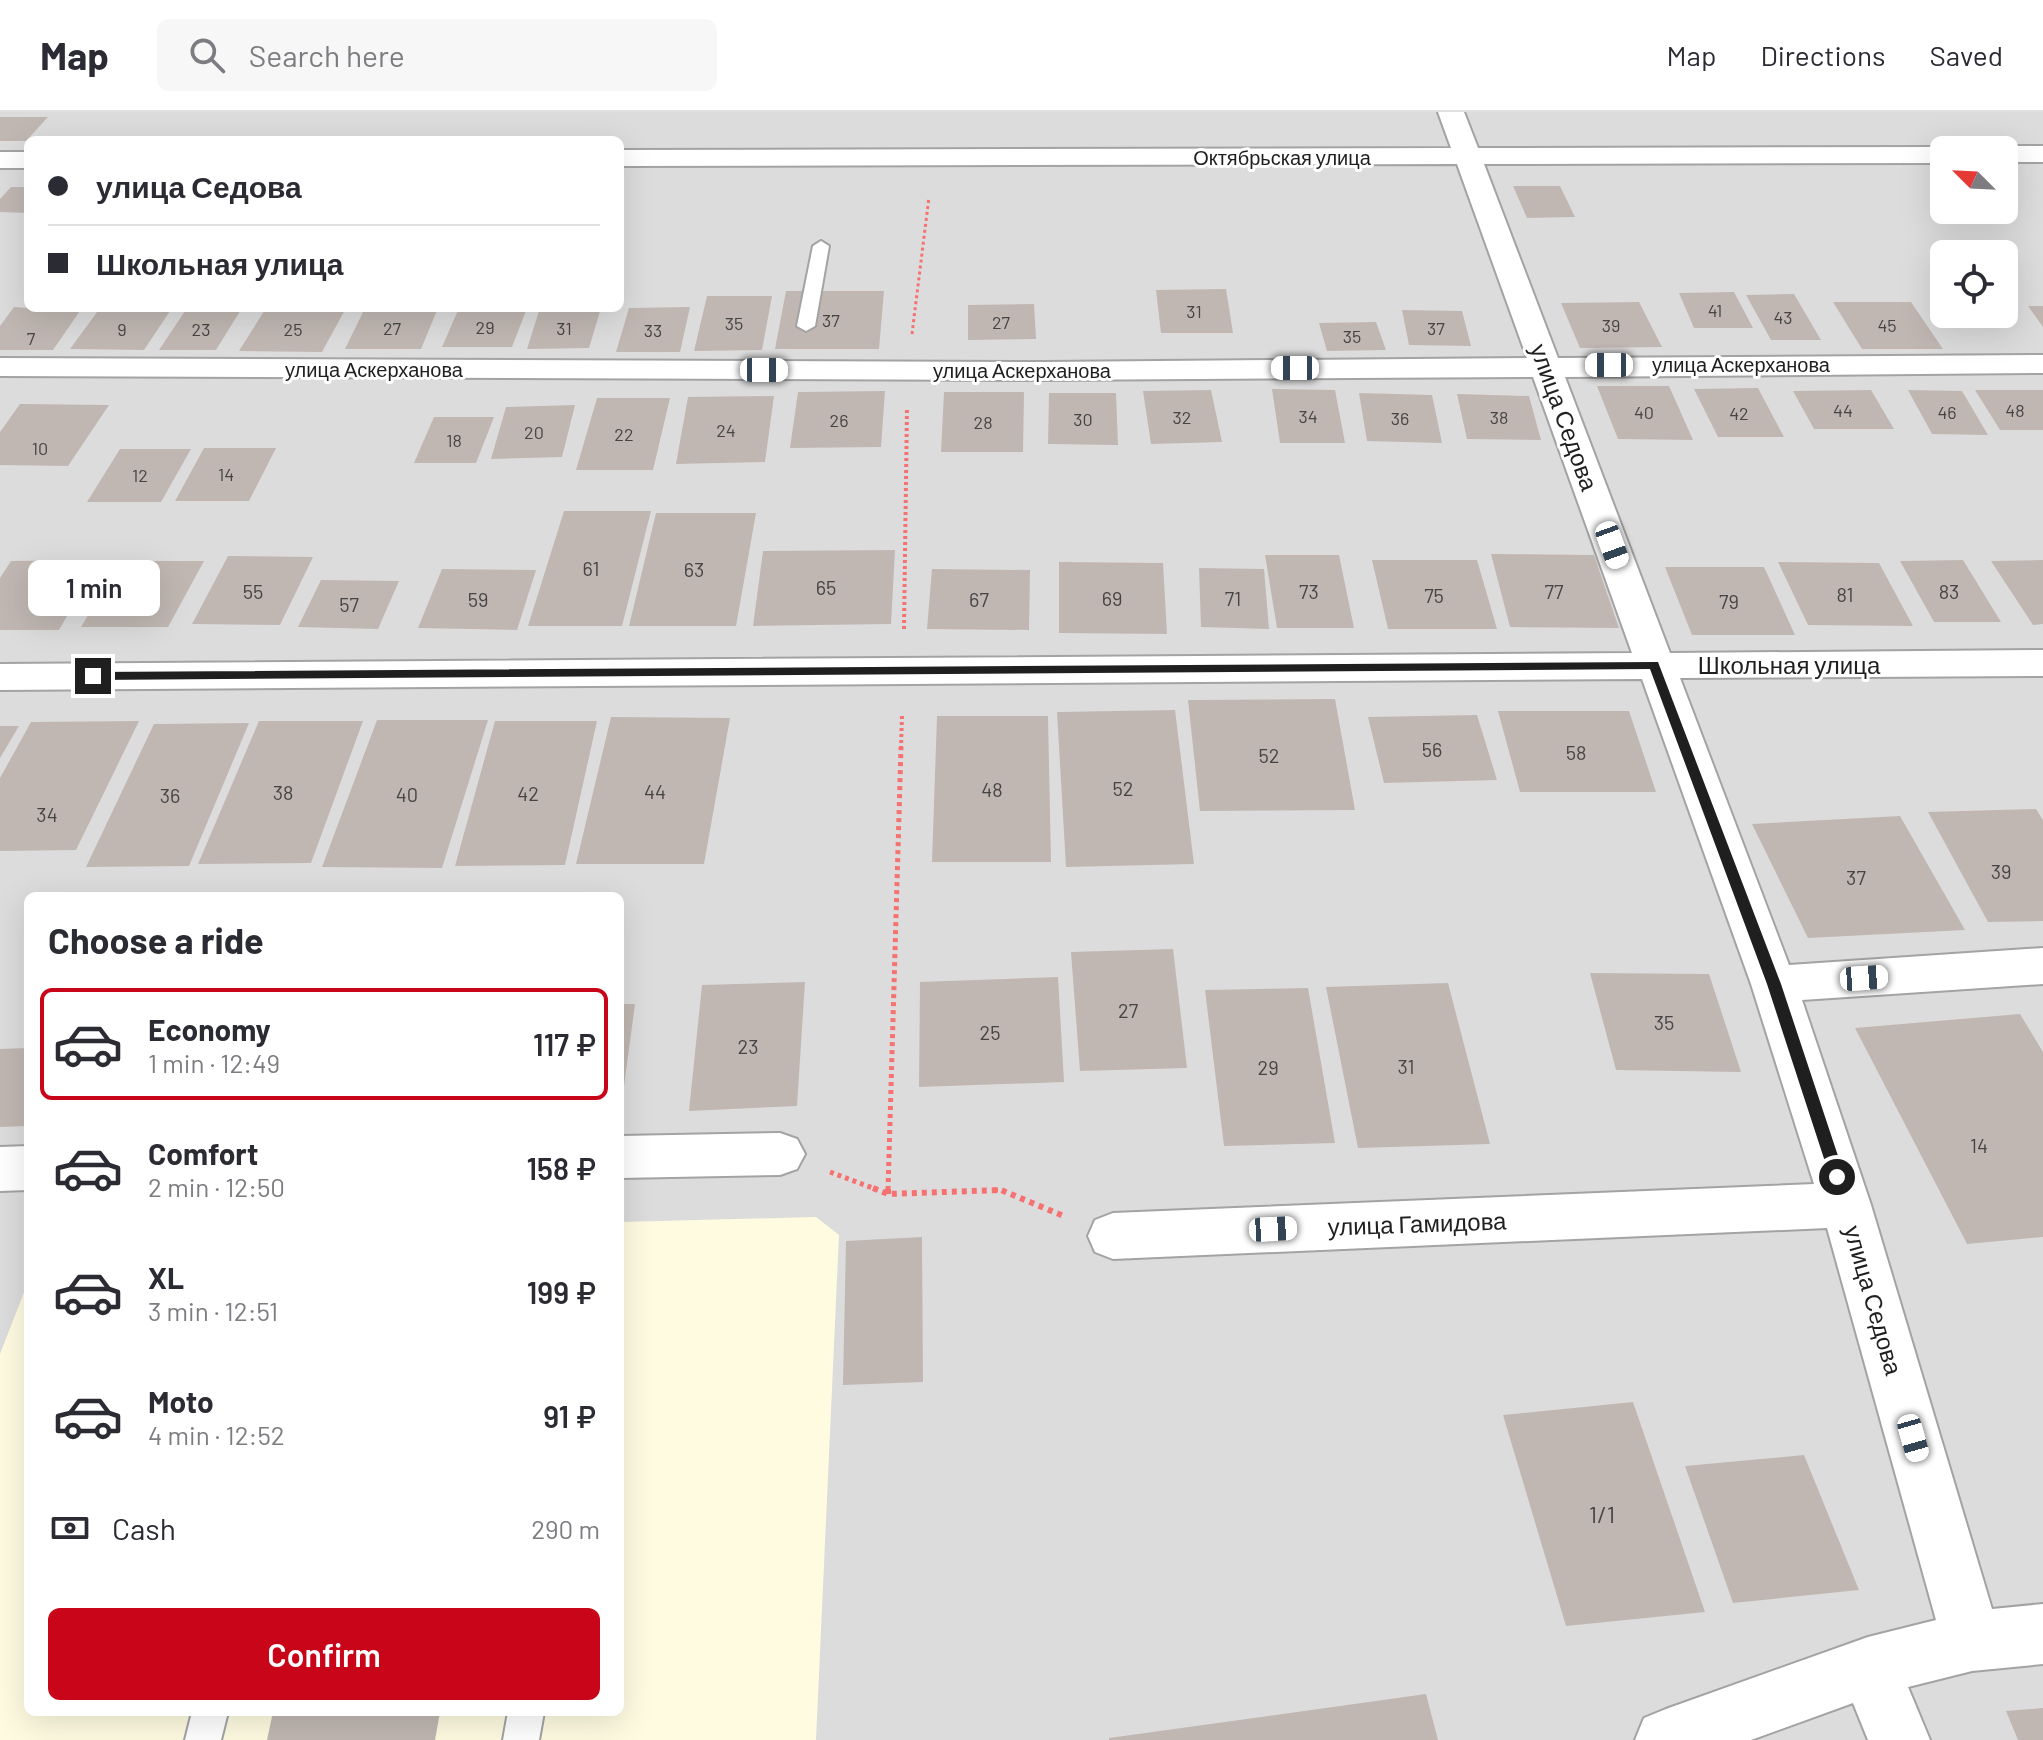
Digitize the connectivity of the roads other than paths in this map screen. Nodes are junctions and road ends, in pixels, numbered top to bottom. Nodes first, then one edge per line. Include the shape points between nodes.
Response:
1 (1451, 112) edge
2 (2018, 154) edge
3 (2043, 154) edge
4 (1930, 155) edge
5 (1468, 157) junction
6 (624, 158) edge
7 (0, 160) edge
8 (24, 160) edge
9 (821, 246) dead end
10 (806, 326) dead end
11 (2043, 364) edge
12 (1547, 365) junction
13 (0, 367) edge
14 (2043, 663) edge
15 (1654, 665) junction
16 (0, 677) edge
17 (2043, 966) edge
18 (1774, 984) junction
19 (780, 1154) road end
20 (624, 1157) edge
21 (24, 1168) edge
22 (0, 1169) edge
23 (1846, 1205) junction
24 (1113, 1236) road end
25 (2043, 1634) edge
26 (1972, 1641) junction
27 (1868, 1667) junction
28 (209, 1716) edge
29 (525, 1716) edge
30 (203, 1740) edge
31 (521, 1740) edge
32 (1666, 1740) edge
33 (1899, 1740) edge

1 - 5 street, улица Седова
2 - 3 street
4 - 5 street, Октябрьская улица
5 - 6 street, Октябрьская улица
5 - 12 street, улица Седова
7 - 8 street
9 - 10 lane
11 - 12 street, улица Аскерханова
12 - 13 street, улица Аскерханова via 1044,371
12 - 15 street, улица Седова
14 - 15 street, Школьная улица
15 - 16 street, Школьная улица
15 - 18 street, улица Седова
17 - 18 street
18 - 23 street, улица Седова
19 - 20 street
21 - 22 street
23 - 24 street, улица Гамидова
23 - 26 street, улица Седова
25 - 26 street
26 - 27 street
27 - 32 street
27 - 33 street
28 - 30 lane
29 - 31 lane

